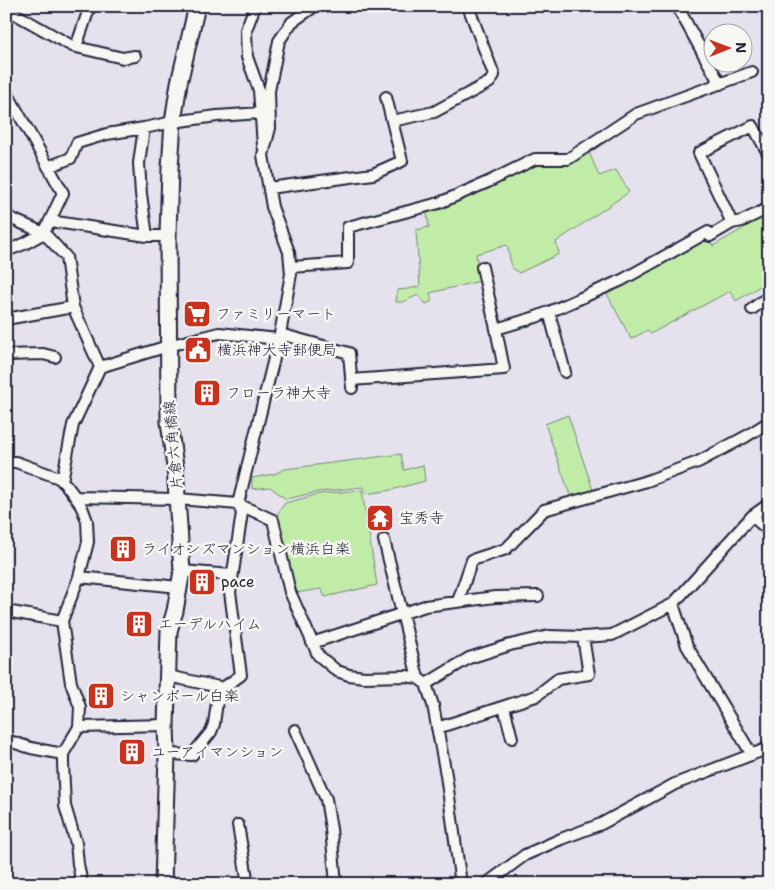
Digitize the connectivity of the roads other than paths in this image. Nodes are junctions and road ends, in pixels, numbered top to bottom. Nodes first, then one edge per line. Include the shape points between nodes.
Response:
1 (90, 6) edge
2 (197, 6) edge
3 (255, 6) edge
4 (315, 6) edge
5 (468, 6) edge
6 (677, 6) edge
7 (9, 11) edge
8 (76, 47) junction
9 (135, 56) dead end
10 (752, 72) dead end
11 (720, 84) junction
12 (6, 91) edge
13 (386, 97) dead end
14 (261, 113) junction
15 (392, 121) junction
16 (174, 122) junction
17 (144, 128) junction
18 (263, 155) junction
19 (769, 155) edge
20 (48, 167) junction
21 (269, 188) junction
22 (769, 208) edge
23 (6, 215) edge
24 (50, 221) junction
25 (732, 223) junction
26 (44, 233) junction
27 (147, 236) junction
28 (168, 236) junction
29 (6, 251) edge
30 (291, 267) junction
31 (482, 267) dead end
32 (769, 296) edge
33 (73, 307) junction
34 (752, 309) dead end
35 (549, 312) junction
36 (6, 319) edge
37 (496, 329) junction
38 (280, 337) junction
39 (168, 346) junction
40 (6, 355) edge
41 (55, 357) dead end
42 (100, 367) junction
43 (565, 372) dead end
44 (769, 422) edge
45 (6, 462) edge
46 (62, 481) junction
47 (76, 497) junction
48 (178, 499) junction
49 (238, 504) junction
50 (769, 504) edge
51 (752, 516) junction
52 (769, 530) edge
53 (384, 540) dead end
54 (182, 571) junction
55 (232, 575) junction
56 (79, 577) junction
57 (179, 587) junction
58 (538, 596) dead end
59 (458, 602) junction
60 (673, 604) junction
61 (6, 610) edge
62 (402, 614) junction
63 (62, 620) junction
64 (583, 637) junction
65 (312, 642) junction
66 (168, 676) junction
67 (422, 681) junction
68 (219, 687) junction
69 (504, 707) junction
70 (166, 725) junction
71 (79, 727) junction
72 (437, 728) junction
73 (295, 730) dead end
74 (512, 738) dead end
75 (6, 740) edge
76 (768, 750) edge
77 (63, 754) junction
78 (167, 754) junction
79 (752, 755) junction
80 (238, 825) dead end
81 (82, 884) edge
82 (163, 884) edge
83 (248, 884) edge
84 (336, 884) edge
85 (462, 884) edge
86 (486, 884) edge

1 - 8 street
2 - 16 street, 片倉六角橋線 via 179,83
3 - 14 street via 246,30 247,57 258,90
4 - 18 street via 292,22 279,41 269,91 270,128
5 - 15 street via 494,75 490,82 434,112
6 - 11 street
7 - 8 street
8 - 9 street via 123,58
10 - 11 street
11 - 30 street via 636,114 568,159 535,159 439,203 348,227 348,263
12 - 20 street
13 - 15 street
14 - 16 street
14 - 18 street
15 - 21 street via 402,161 373,174
16 - 17 street
16 - 28 street, 片倉六角橋線
17 - 20 street via 77,143 71,158
17 - 27 street via 139,163
18 - 21 street
19 - 25 street via 753,126 699,153
20 - 24 street via 63,193
21 - 30 street
22 - 25 street
23 - 26 street
24 - 26 street
24 - 27 street
25 - 35 street via 710,236 708,232 622,280
26 - 29 street
26 - 33 street via 66,257
27 - 28 street
28 - 39 street, 片倉六角橋線
30 - 38 street
31 - 37 street
32 - 34 street
33 - 36 street
33 - 42 street
35 - 37 street
35 - 43 street
37 - 38 street via 504,369 352,384 349,353
38 - 39 street via 219,333
38 - 49 street
39 - 42 street
39 - 48 street, 片倉六角橋線 via 168,422
40 - 41 street via 43,354
42 - 46 street via 72,425
44 - 59 street via 698,462 647,481 544,510 506,549 472,560
45 - 46 street via 31,467
46 - 47 street
47 - 48 street
47 - 56 street via 87,521 88,542
48 - 49 street
48 - 54 street, 片倉六角橋線
49 - 55 street via 242,513
49 - 65 street via 273,520 290,592
50 - 51 street
51 - 52 street
51 - 60 street
53 - 62 street
54 - 55 street
54 - 57 street, 片倉六角橋線
55 - 68 street via 230,592 241,675 223,688
56 - 57 street
56 - 63 street
57 - 66 street, 片倉六角橋線 via 168,631
58 - 59 street via 495,596
59 - 62 street via 425,606
60 - 64 street via 612,635
60 - 79 street via 690,651
61 - 63 street
62 - 65 street
62 - 67 street
63 - 71 street via 71,683 80,707
64 - 67 street via 548,636 510,645 469,658
64 - 69 street via 589,674 558,679 536,696
65 - 67 street via 318,655 337,671 364,677 406,676
66 - 68 street
66 - 70 street, 片倉六角橋線
67 - 72 street via 433,705
68 - 78 street via 211,732 192,755
69 - 72 street
69 - 74 street
70 - 71 street
70 - 78 street, 片倉六角橋線
71 - 77 street
72 - 85 street
73 - 84 street via 326,799
75 - 77 street
76 - 79 street
77 - 81 street via 65,806 76,843
78 - 82 street, 片倉六角橋線
79 - 86 street via 676,784 601,824 525,855
80 - 83 street

